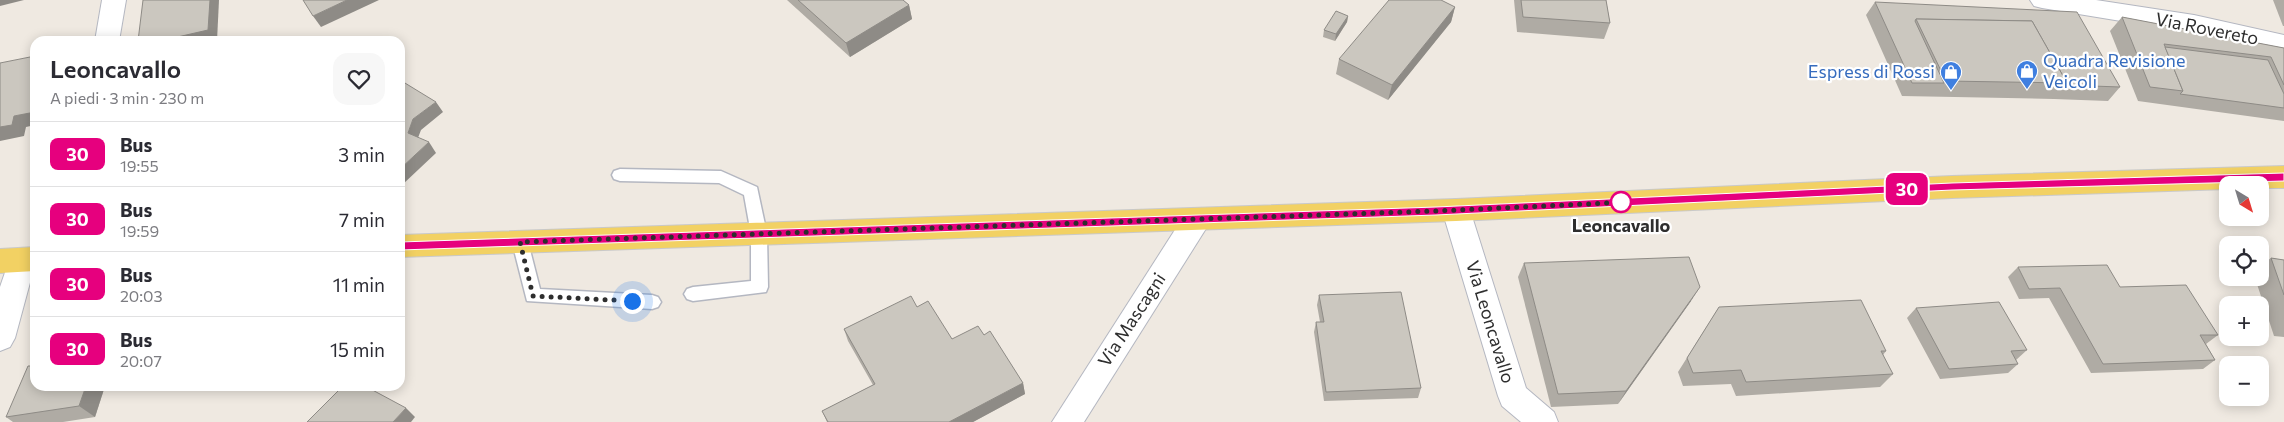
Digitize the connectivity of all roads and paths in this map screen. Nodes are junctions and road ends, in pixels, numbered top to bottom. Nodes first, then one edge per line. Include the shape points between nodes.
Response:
1 (114, 0) edge
2 (2042, 0) edge
3 (108, 36) edge
4 (2284, 44) edge
5 (620, 175) dead end
6 (2284, 177) edge
7 (1456, 210) junction
8 (1198, 219) junction
9 (759, 234) junction
10 (520, 242) junction
11 (405, 246) edge
12 (19, 260) edge
13 (693, 294) dead end
14 (652, 302) dead end
15 (0, 338) edge
16 (1067, 422) edge
17 (1543, 422) edge

1 - 3 street
2 - 4 street, Via Rovereto via 2194,24
5 - 9 lane via 721,177 752,191
6 - 7 main road via 1952,187
7 - 8 main road
7 - 17 street, Via Leoncavallo via 1513,396
8 - 9 main road
8 - 16 street, Via Mascagni
9 - 10 main road
9 - 13 lane via 760,287
10 - 11 main road
10 - 14 lane via 533,296
12 - 15 street

